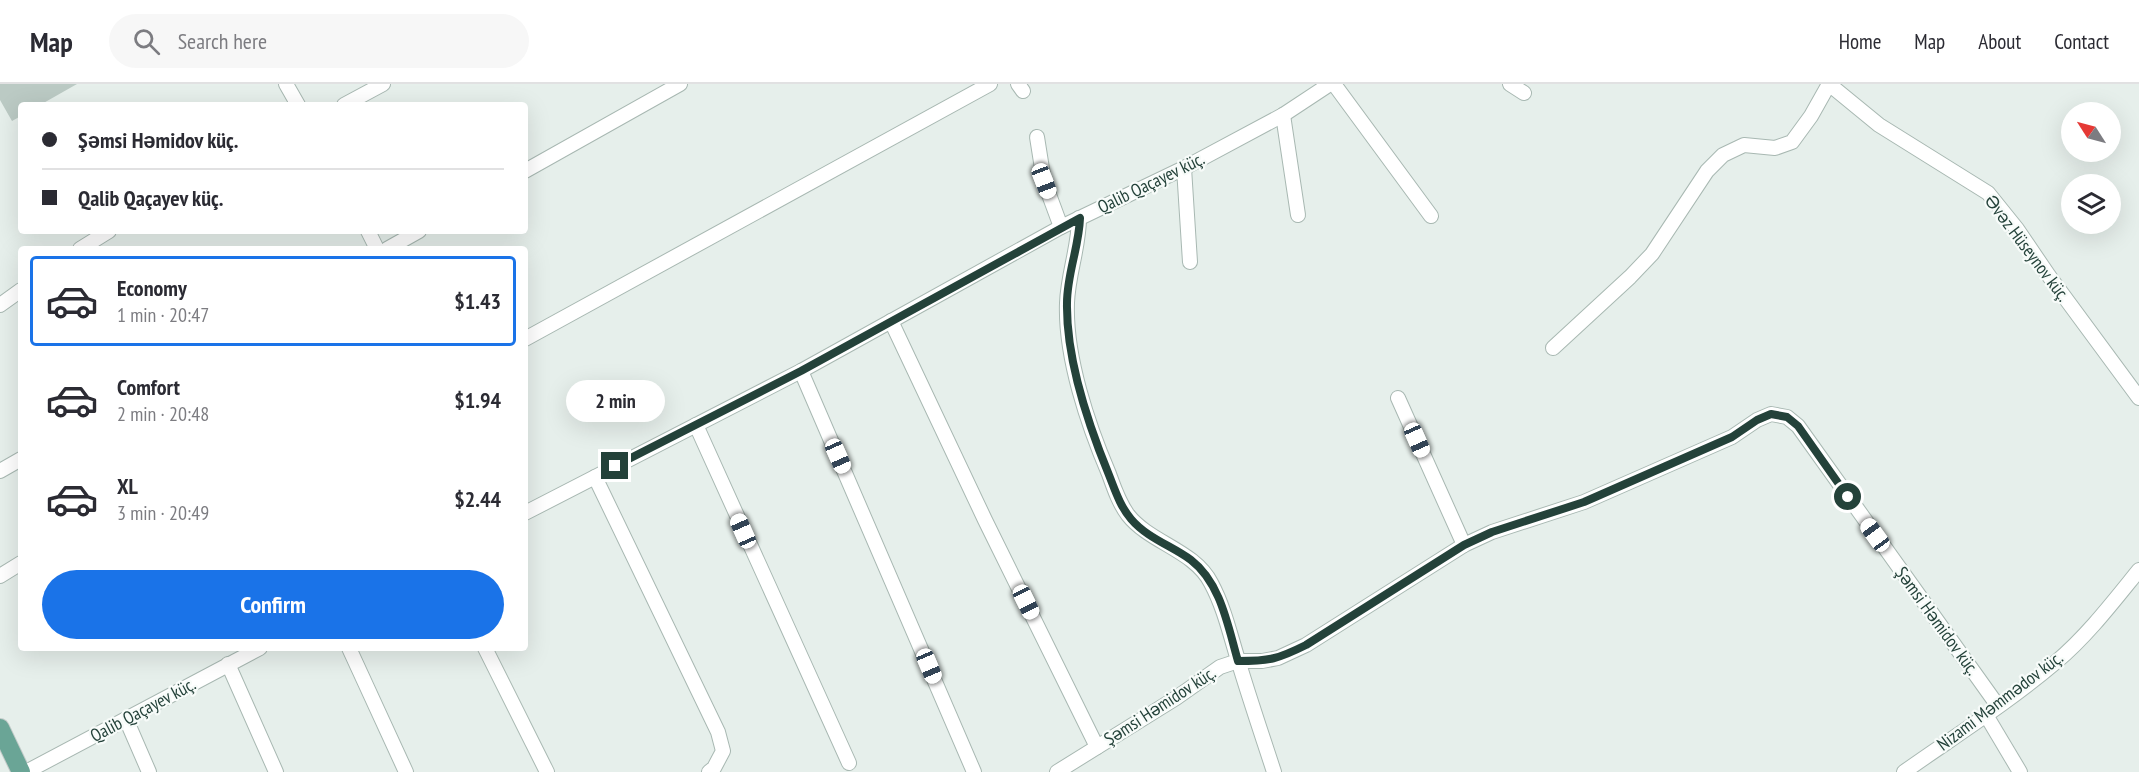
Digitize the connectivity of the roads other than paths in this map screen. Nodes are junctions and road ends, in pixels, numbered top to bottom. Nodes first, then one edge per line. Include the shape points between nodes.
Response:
1 (286, 84) edge
2 (383, 84) edge
3 (680, 84) edge
4 (990, 84) edge
5 (1332, 84) edge
6 (1510, 84) edge
7 (1829, 84) edge
8 (1524, 93) dead end
9 (296, 102) edge
10 (350, 102) edge
11 (1283, 115) junction
12 (1037, 137) dead end
13 (1184, 168) junction
14 (528, 169) edge
15 (1298, 215) dead end
16 (1431, 216) dead end
17 (1080, 218) junction
18 (1061, 227) junction
19 (104, 234) edge
20 (414, 234) edge
21 (85, 246) edge
22 (392, 246) edge
23 (1190, 262) dead end
24 (18, 292) edge
25 (0, 305) edge
26 (891, 321) junction
27 (528, 337) edge
28 (1553, 348) dead end
29 (801, 371) junction
30 (1398, 398) dead end
31 (2139, 398) edge
32 (696, 425) junction
33 (18, 461) edge
34 (0, 471) edge
35 (595, 477) junction
36 (528, 511) edge
37 (1464, 545) junction
38 (18, 565) edge
39 (2139, 570) edge
40 (0, 576) edge
41 (254, 651) edge
42 (350, 651) edge
43 (486, 651) edge
44 (1238, 661) junction
45 (228, 664) junction
46 (1998, 706) junction
47 (1986, 715) junction
48 (126, 718) junction
49 (0, 728) edge
50 (1097, 747) junction
51 (849, 763) dead end
52 (21, 772) edge
53 (26, 772) edge
54 (149, 772) edge
55 (276, 772) edge
56 (406, 772) edge
57 (547, 772) edge
58 (710, 772) edge
59 (974, 772) edge
60 (1057, 772) edge
61 (1274, 772) edge
62 (1904, 772) edge
63 (2020, 772) edge

1 - 9 street
2 - 10 street
3 - 14 street
4 - 27 street
5 - 11 street, Qalib Qaçayev küç.
5 - 16 street
6 - 8 street
7 - 28 street via 1792,142 1775,148 1744,145 1723,155 1691,193 1652,254
7 - 31 street, Əvəz Hüseynov küç. via 1879,125 1988,193
11 - 13 street, Qalib Qaçayev küç.
11 - 15 street
12 - 18 street via 1044,181
13 - 17 street, Qalib Qaçayev küç.
13 - 23 street
17 - 18 street, Qalib Qaçayev küç.
17 - 44 street via 1067,305 1073,363 1094,438 1132,521 1206,574
18 - 26 street, Qalib Qaçayev küç.
19 - 21 street
20 - 22 street
24 - 25 street
26 - 29 street, Qalib Qaçayev küç.
26 - 50 street
29 - 32 street, Qalib Qaçayev küç.
29 - 59 street
30 - 37 street
32 - 35 street, Qalib Qaçayev küç.
32 - 51 street
33 - 34 street
35 - 36 street, Qalib Qaçayev küç.
35 - 58 street via 718,732 723,751
37 - 44 street, Şəmsi Həmidov küç. via 1306,645 1278,658
37 - 46 street, Şəmsi Həmidov küç. via 1584,502 1732,437 1757,420 1780,414 1798,426
38 - 40 street
39 - 46 street, Nizami Məmmədov küç. via 2057,661
41 - 45 street, Qalib Qaçayev küç.
42 - 56 street
43 - 57 street
44 - 50 street, Şəmsi Həmidov küç. via 1220,668
44 - 61 street
45 - 48 street, Qalib Qaçayev küç.
45 - 55 street
46 - 47 street, Nizami Məmmədov küç.
47 - 62 street, Nizami Məmmədov küç.
47 - 63 street
48 - 53 street, Qalib Qaçayev küç.
48 - 54 street
49 - 52 main road
50 - 60 street, Şəmsi Həmidov küç.

